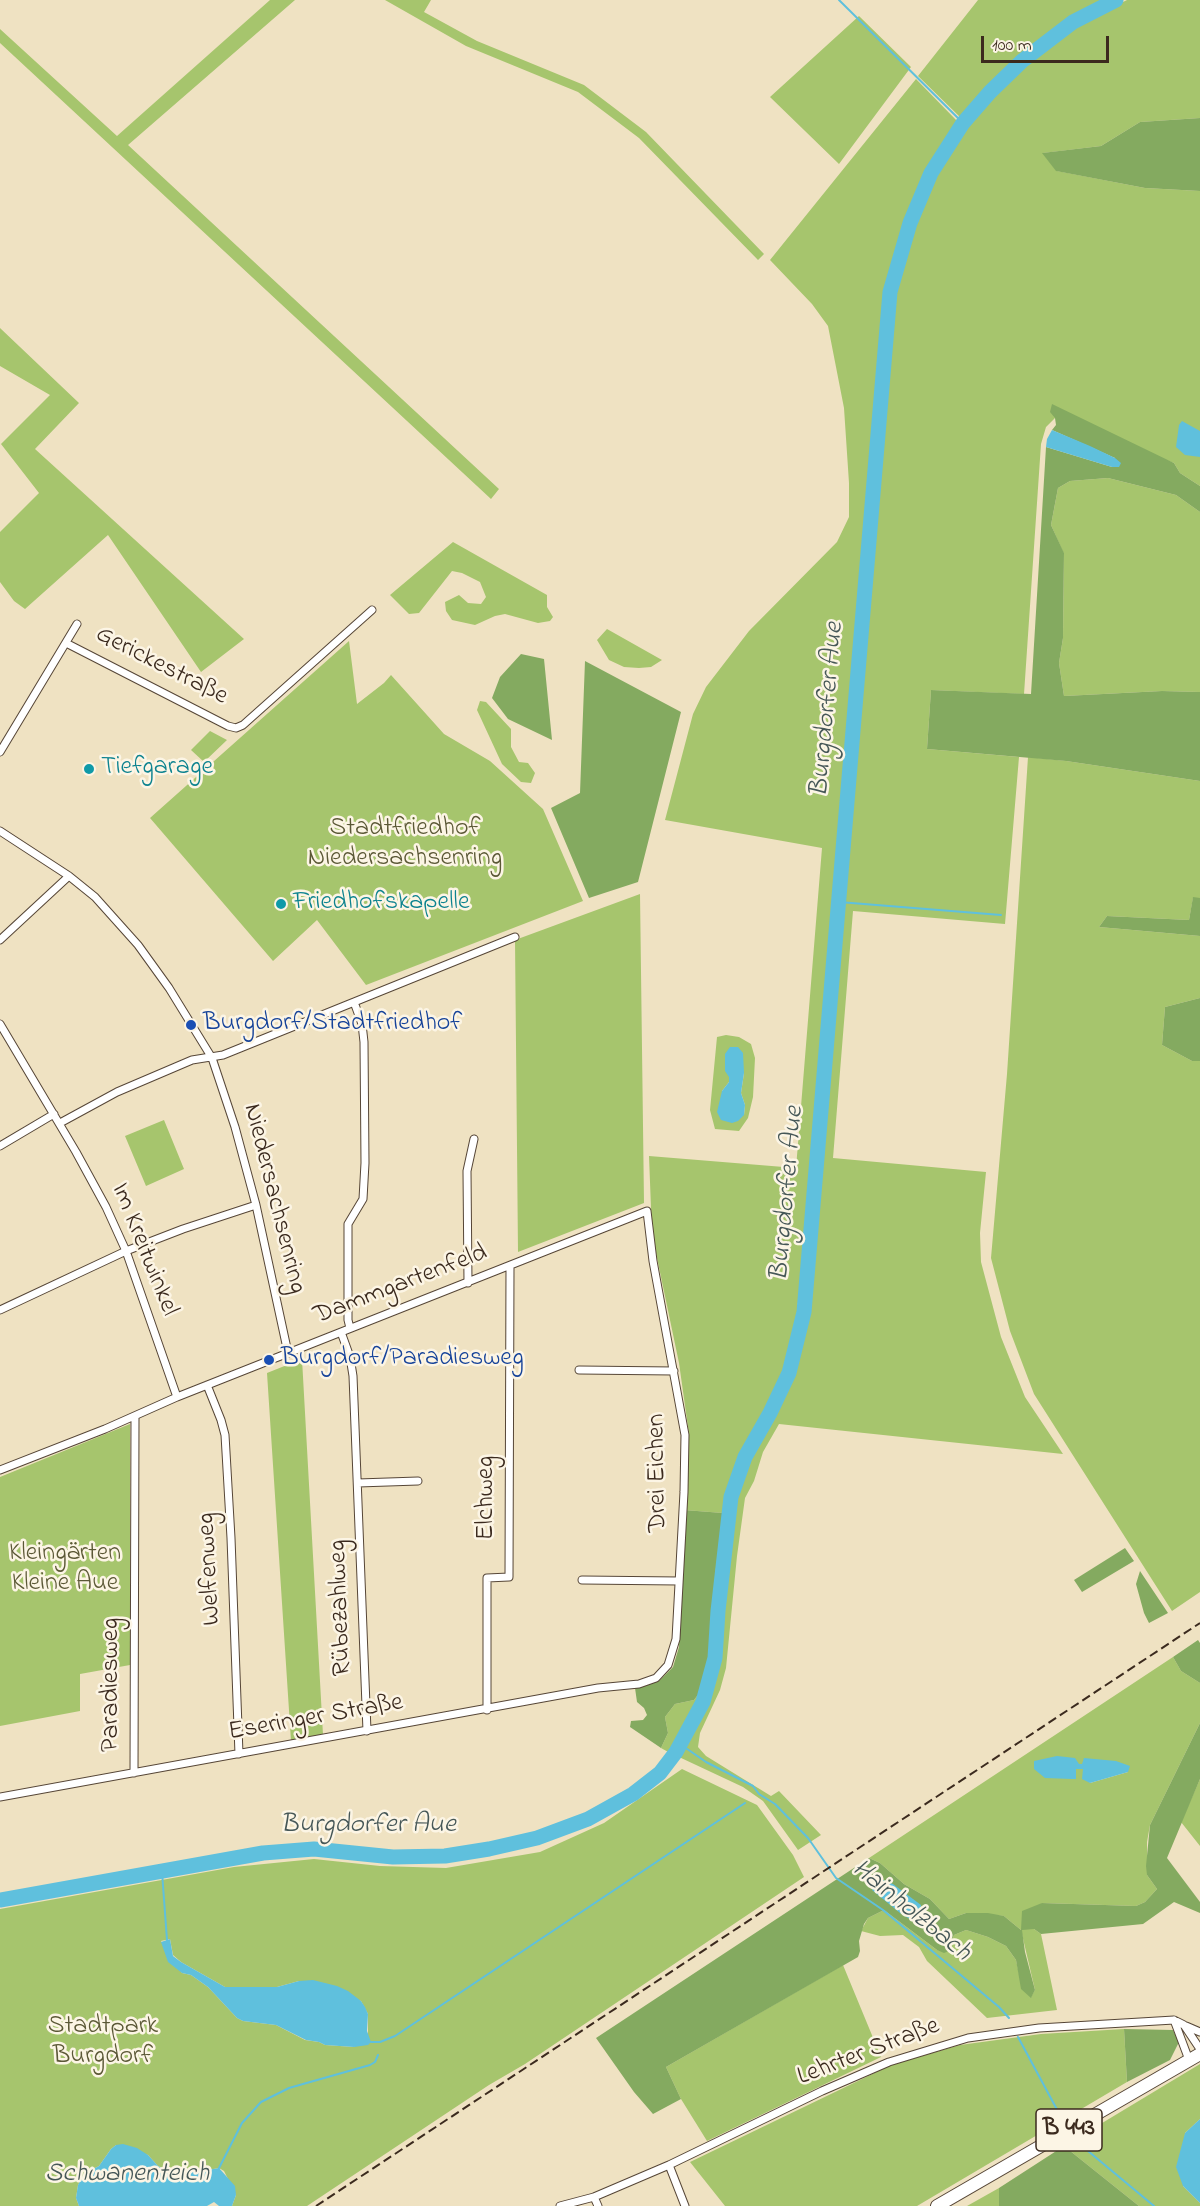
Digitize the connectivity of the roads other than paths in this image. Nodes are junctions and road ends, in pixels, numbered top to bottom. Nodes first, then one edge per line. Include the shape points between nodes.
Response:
1 (372, 610) dead end
2 (77, 624) dead end
3 (66, 643) junction
4 (0, 752) edge
5 (0, 831) edge
6 (69, 876) junction
7 (515, 937) dead end
8 (0, 940) edge
9 (354, 1002) junction
10 (0, 1024) edge
11 (212, 1058) junction
12 (54, 1114) junction
13 (60, 1123) junction
14 (474, 1139) dead end
15 (0, 1146) edge
16 (256, 1205) junction
17 (647, 1211) joint
18 (126, 1251) junction
19 (510, 1266) junction
20 (468, 1283) junction
21 (0, 1310) edge
22 (350, 1328) junction
23 (341, 1332) junction
24 (288, 1353) junction
25 (579, 1370) dead end
26 (674, 1371) junction
27 (207, 1385) junction
28 (177, 1397) junction
29 (135, 1416) junction
30 (0, 1470) edge
31 (418, 1481) dead end
32 (358, 1483) junction
33 (582, 1580) dead end
34 (679, 1581) junction
35 (639, 1683) joint
36 (486, 1710) junction
37 (367, 1731) junction
38 (239, 1754) junction
39 (134, 1773) junction
40 (0, 1797) edge
41 (1174, 2020) junction
42 (1184, 2025) junction
43 (1200, 2032) edge
44 (1196, 2054) edge
45 (669, 2166) junction
46 (594, 2197) junction
47 (560, 2206) edge
48 (598, 2206) edge
49 (685, 2206) edge
50 (937, 2206) edge

1 - 3 street, Gerickestraße via 236,728
2 - 3 street
3 - 4 street
5 - 6 street, Niedersachsenring
6 - 8 street
6 - 11 street, Niedersachsenring via 95,897 138,945
7 - 9 street
9 - 11 street
9 - 22 street via 364,1042 364,1163 363,1199 348,1224
10 - 12 street, Im Kreitwinkel
11 - 13 street via 192,1060 117,1092
11 - 16 street, Niedersachsenring
12 - 13 street, Im Kreitwinkel
12 - 15 street
13 - 18 street, Im Kreitwinkel
14 - 20 street via 467,1171
16 - 18 street
16 - 24 street, Niedersachsenring
17 - 19 street, Dammgartenfeld
17 - 26 street, Drei Eichen
18 - 21 street
18 - 28 street, Im Kreitwinkel
19 - 20 street, Dammgartenfeld
19 - 36 street, Elchweg via 509,1577 487,1578
20 - 22 street, Dammgartenfeld
22 - 23 street, Dammgartenfeld
23 - 24 street, Dammgartenfeld
23 - 32 street, Rübezahlweg via 353,1376
24 - 27 street, Dammgartenfeld
25 - 26 street
26 - 34 street, Drei Eichen via 685,1435
27 - 28 street, Dammgartenfeld
27 - 38 street, Welfenweg via 225,1435
28 - 29 street, Dammgartenfeld
29 - 30 street, Dammgartenfeld
29 - 39 street, Paradiesweg
31 - 32 street
32 - 37 street, Rübezahlweg
33 - 34 street
34 - 35 street, Drei Eichen via 676,1639 668,1665 656,1678
35 - 36 street, Eseringer Straße
36 - 37 street, Eseringer Straße
37 - 38 street, Eseringer Straße
38 - 39 street, Eseringer Straße
39 - 40 street, Eseringer Straße
41 - 42 street, Lehrter Straße
41 - 44 street
41 - 45 street, Lehrter Straße via 1039,2028 968,2037 889,2062
42 - 43 street
42 - 44 street, Lehrter Straße via 1191,2033
44 - 50 main road, B 443
45 - 46 street, Lehrter Straße
45 - 49 street
46 - 47 street, Lehrter Straße
46 - 48 street

